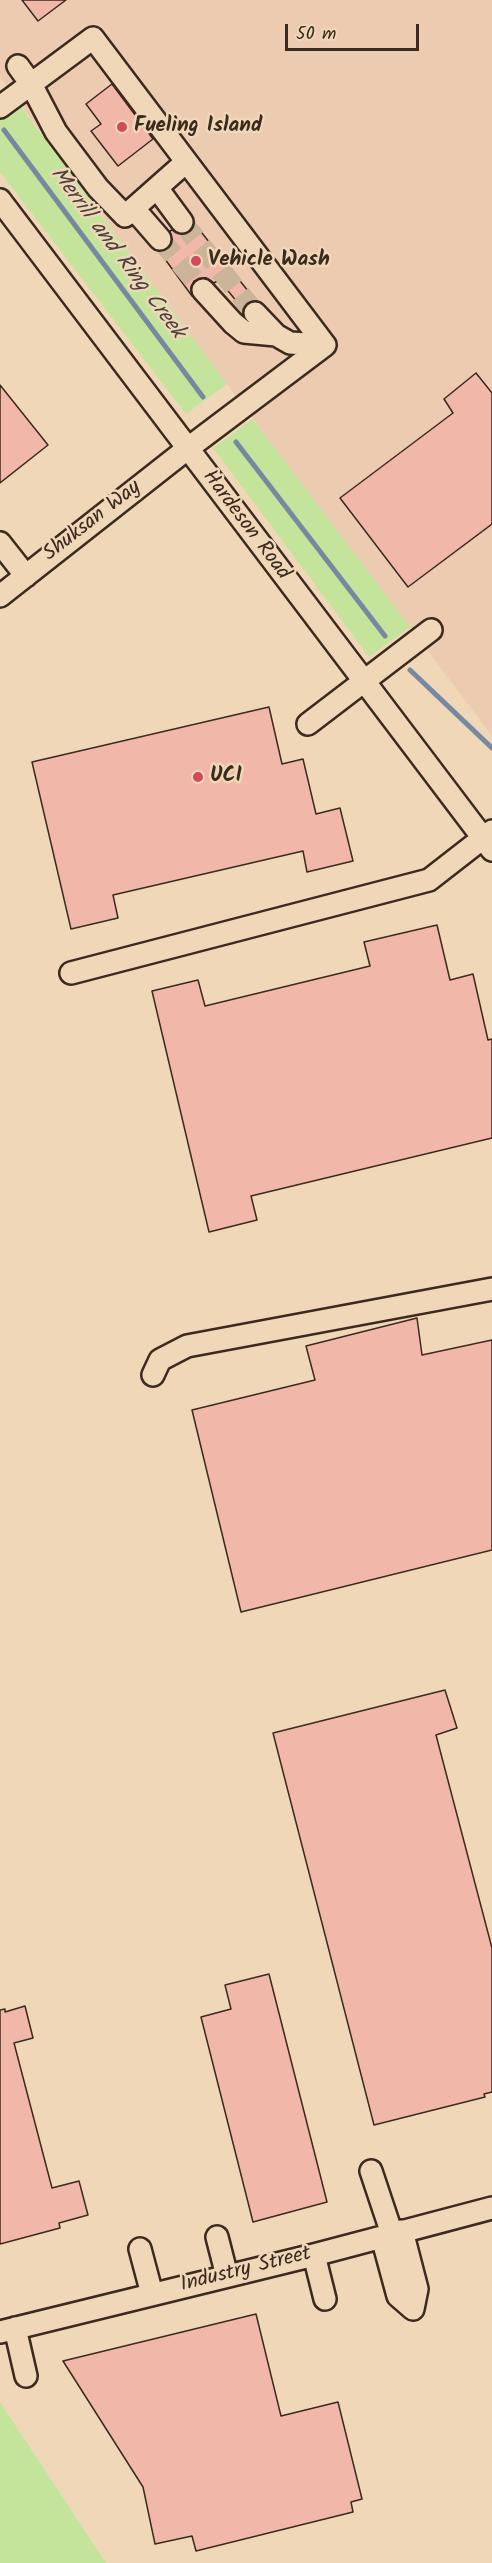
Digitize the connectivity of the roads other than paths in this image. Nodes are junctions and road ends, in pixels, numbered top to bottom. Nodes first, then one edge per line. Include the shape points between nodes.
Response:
1 (18, 66) dead end
2 (31, 84) junction
3 (0, 107) edge
4 (186, 162) junction
5 (157, 188) junction
6 (0, 200) edge
7 (130, 212) junction
8 (182, 222) tunnel mouth
9 (160, 239) tunnel mouth
10 (203, 290) tunnel mouth
11 (255, 313) tunnel mouth
12 (276, 335) junction
13 (325, 345) junction
14 (187, 448) junction
15 (0, 543) edge
16 (26, 576) junction
17 (0, 596) edge
18 (431, 630) dead end
19 (363, 681) junction
20 (308, 724) dead end
21 (489, 840) edge
22 (71, 973) dead end
23 (492, 1289) edge
24 (153, 1375) dead end
25 (371, 2170) dead end
26 (492, 2208) edge
27 (392, 2234) junction
28 (217, 2237) dead end
29 (140, 2249) dead end
30 (314, 2255) junction
31 (226, 2276) junction
32 (152, 2294) junction
33 (325, 2298) dead end
34 (8, 2330) edge
35 (26, 2376) dead end

1 - 2 street
2 - 3 street
2 - 4 street via 93,38
2 - 7 street via 56,132 98,188
4 - 5 street
4 - 13 street
5 - 7 street
5 - 8 street
6 - 14 street, Hardeson Road
7 - 9 street
10 - 12 street via 244,332
11 - 12 street
12 - 13 street via 298,345
13 - 14 street, Shuksan Way
14 - 16 street, Shuksan Way
14 - 19 street, Hardeson Road
15 - 16 street
16 - 17 street, Shuksan Way
18 - 19 street
19 - 20 street
19 - 21 street, Hardeson Road
21 - 22 street via 429,880
23 - 24 street via 187,1346 159,1360
25 - 27 street
26 - 27 street, Industry Street
27 - 30 street, Industry Street
28 - 31 street
29 - 32 street
30 - 31 street, Industry Street
30 - 33 street
31 - 32 street, Industry Street
32 - 34 street, Industry Street
34 - 35 street

